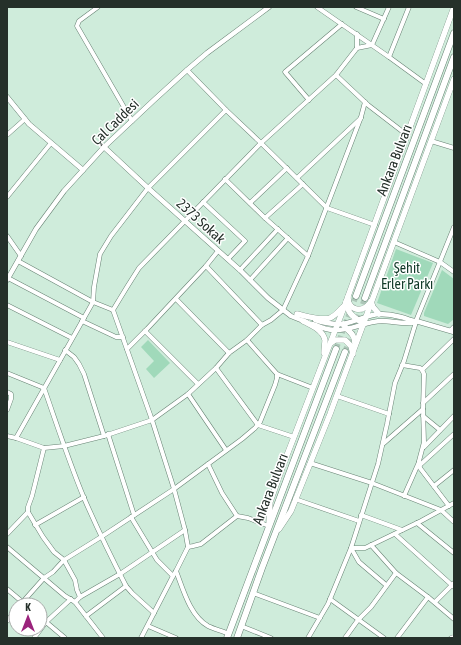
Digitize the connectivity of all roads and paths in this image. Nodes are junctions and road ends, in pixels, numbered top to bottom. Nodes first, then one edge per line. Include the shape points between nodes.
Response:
1 (98, 7) edge
2 (269, 7) edge
3 (318, 7) edge
4 (356, 7) edge
5 (389, 7) edge
6 (409, 7) edge
7 (454, 7) edge
8 (384, 19) junction
9 (342, 24) junction
10 (454, 33) edge
11 (357, 34) junction
12 (372, 45) junction
13 (357, 48) junction
14 (389, 57) junction
15 (454, 57) edge
16 (187, 70) junction
17 (336, 75) junction
18 (454, 79) edge
19 (426, 84) junction
20 (7, 97) edge
21 (309, 100) junction
22 (365, 102) junction
23 (226, 110) junction
24 (361, 117) junction
25 (25, 119) junction
26 (132, 121) junction
27 (7, 135) edge
28 (407, 135) junction
29 (431, 141) junction
30 (51, 142) junction
31 (262, 143) junction
32 (104, 147) junction
33 (454, 148) edge
34 (287, 168) junction
35 (83, 170) junction
36 (297, 178) junction
37 (225, 180) junction
38 (303, 184) junction
39 (148, 188) junction
40 (7, 197) edge
41 (203, 202) junction
42 (250, 203) junction
43 (327, 208) junction
44 (264, 218) junction
45 (185, 220) junction
46 (375, 225) junction
47 (278, 229) junction
48 (453, 230) edge
49 (7, 236) edge
50 (288, 238) junction
51 (394, 242) junction
52 (218, 251) junction
53 (21, 256) junction
54 (308, 256) junction
55 (228, 259) junction
56 (18, 261) junction
57 (440, 262) junction
58 (206, 266) junction
59 (240, 270) junction
60 (454, 272) edge
61 (8, 279) edge
62 (250, 280) junction
63 (349, 293) junction
64 (356, 296) tunnel mouth
65 (176, 298) junction
66 (365, 298) tunnel mouth
67 (371, 301) junction
68 (93, 302) junction
69 (345, 304) junction
70 (7, 305) edge
71 (113, 310) junction
72 (283, 310) junction
73 (297, 314) junction
74 (379, 314) junction
75 (366, 317) junction
76 (83, 319) junction
77 (358, 320) junction
78 (303, 321) junction
79 (416, 321) junction
80 (364, 324) junction
81 (262, 325) junction
82 (342, 325) junction
83 (335, 330) junction
84 (453, 330) edge
85 (145, 331) junction
86 (123, 337) junction
87 (72, 338) junction
88 (454, 339) edge
89 (247, 340) junction
90 (7, 342) edge
91 (330, 345) junction
92 (356, 346) junction
93 (127, 348) junction
94 (336, 349) tunnel mouth
95 (65, 350) junction
96 (345, 352) tunnel mouth
97 (230, 353) junction
98 (353, 354) junction
99 (60, 360) junction
100 (323, 362) junction
101 (402, 364) junction
102 (216, 368) junction
103 (422, 370) junction
104 (7, 373) edge
105 (276, 374) junction
106 (453, 376) edge
107 (198, 384) junction
108 (44, 388) junction
109 (313, 388) junction
110 (7, 392) edge
111 (188, 394) junction
112 (337, 396) junction
113 (423, 403) junction
114 (423, 409) junction
115 (7, 410) edge
116 (389, 414) junction
117 (423, 416) junction
118 (454, 416) edge
119 (152, 420) junction
120 (258, 425) junction
121 (440, 430) junction
122 (454, 434) edge
123 (106, 435) junction
124 (7, 437) edge
125 (294, 437) junction
126 (16, 438) junction
127 (383, 443) junction
128 (64, 446) junction
129 (44, 448) junction
130 (422, 449) junction
131 (226, 450) junction
132 (419, 463) junction
133 (208, 464) junction
134 (310, 464) junction
135 (454, 470) edge
136 (372, 483) junction
137 (434, 486) junction
138 (174, 489) junction
139 (404, 496) junction
140 (84, 497) junction
141 (295, 499) junction
142 (454, 503) edge
143 (449, 506) junction
144 (441, 510) junction
145 (28, 512) junction
146 (361, 515) junction
147 (133, 516) junction
148 (237, 516) junction
149 (359, 521) junction
150 (454, 522) edge
151 (418, 523) junction
152 (35, 525) junction
153 (269, 526) junction
154 (185, 530) junction
155 (402, 530) junction
156 (277, 532) junction
157 (7, 534) edge
158 (395, 534) junction
159 (101, 537) junction
160 (371, 545) junction
161 (7, 547) edge
162 (188, 547) junction
163 (351, 548) junction
164 (153, 552) junction
165 (454, 553) edge
166 (64, 560) junction
167 (176, 571) junction
168 (396, 573) junction
169 (120, 574) junction
170 (173, 576) junction
171 (44, 578) junction
172 (386, 585) junction
173 (453, 585) edge
174 (126, 586) junction
175 (7, 589) edge
176 (253, 593) junction
177 (16, 597) edge
178 (29, 597) edge
179 (428, 597) junction
180 (80, 598) junction
181 (330, 599) junction
182 (73, 600) junction
183 (435, 602) junction
184 (154, 613) junction
185 (86, 616) junction
186 (320, 618) junction
187 (454, 619) edge
188 (48, 620) edge
189 (358, 620) junction
190 (48, 624) edge
191 (148, 626) junction
192 (241, 626) junction
193 (228, 636) edge
194 (65, 638) edge
195 (102, 638) edge
196 (141, 638) edge
197 (176, 638) edge
198 (237, 638) edge
199 (271, 638) edge
200 (308, 638) edge
201 (345, 638) edge
202 (384, 638) edge
203 (397, 638) edge

1 - 26 street via 79,21 77,26
2 - 16 street, Çal Caddesi
3 - 9 street
4 - 8 street
5 - 8 street
6 - 14 street
7 - 19 main road
8 - 12 street
9 - 11 street
9 - 21 street via 285,72
10 - 64 main road, Ankara Bulvarı
11 - 12 street
11 - 13 street
12 - 13 street
12 - 14 street
13 - 17 street
14 - 19 street
15 - 66 main road, Ankara Bulvarı
16 - 23 street
16 - 26 street, Çal Caddesi
17 - 21 street
17 - 22 street
18 - 29 main road
19 - 28 main road
20 - 25 street
21 - 31 street
22 - 24 street
22 - 28 street
23 - 31 street
23 - 39 street
24 - 36 street
24 - 43 street
25 - 27 street
25 - 30 street
26 - 32 street, Çal Caddesi
28 - 46 main road
29 - 33 street
29 - 51 main road
30 - 35 street
30 - 40 street
31 - 34 street
31 - 37 street
32 - 35 street, Çal Caddesi
32 - 39 street, 2373 Sokak
34 - 36 street
34 - 42 street
35 - 53 street, Çal Caddesi via 36,229
36 - 38 street
37 - 41 street
37 - 42 street
38 - 43 street
38 - 44 street
39 - 45 street, 2373 Sokak
39 - 68 street via 100,254
41 - 45 street
41 - 55 street via 245,241
42 - 44 street
43 - 46 street
43 - 54 street
44 - 47 street
45 - 52 street, 2373 Sokak
45 - 71 street via 140,268
46 - 63 main road
47 - 50 street
47 - 59 street
48 - 57 street
49 - 53 street
50 - 54 street
50 - 62 street
51 - 57 street
51 - 67 main road
52 - 55 street, 2373 Sokak
52 - 58 street
53 - 56 street, Çal Caddesi
54 - 72 street
55 - 59 street, 2373 Sokak
56 - 61 street, Çal Caddesi
56 - 68 street
57 - 60 street
57 - 79 street
58 - 65 street
58 - 81 street
59 - 62 street, 2373 Sokak
61 - 76 street
62 - 72 street, 2373 Sokak
63 - 67 main road via 348,301 353,308 361,309 368,306
63 - 69 main road
65 - 85 street
65 - 97 street
67 - 74 main road
67 - 75 main road
68 - 71 street
68 - 76 street
69 - 73 main road via 330,318
69 - 77 main road via 351,315
69 - 82 main road
70 - 87 street
71 - 86 street
72 - 73 street
72 - 78 street
72 - 81 street
73 - 82 street
74 - 75 street
74 - 79 street
75 - 77 street
75 - 80 main road
76 - 86 street via 116,337
76 - 87 street
77 - 80 main road
77 - 82 street
78 - 83 street
78 - 100 main road via 316,328 324,337
79 - 80 street via 381,321
79 - 84 street
79 - 101 street
80 - 82 street
80 - 92 main road
81 - 89 street
82 - 83 main road
82 - 83 street
82 - 92 main road via 355,338
83 - 91 main road
85 - 93 street
85 - 107 street
86 - 93 street
87 - 95 street
88 - 103 street
89 - 97 street
89 - 105 street
90 - 99 street
91 - 98 main road via 336,340 345,340 351,346
91 - 100 main road
92 - 98 main road
93 - 119 street
94 - 153 main road, Ankara Bulvarı
95 - 99 street
95 - 123 street via 74,357 84,374
96 - 156 main road, Ankara Bulvarı
97 - 102 street
98 - 112 main road
99 - 108 street
100 - 109 main road
101 - 103 street
101 - 116 street via 395,382
102 - 107 street
102 - 120 street
103 - 113 street
104 - 108 street
105 - 109 street
105 - 120 street via 275,385
106 - 113 street
107 - 111 street
108 - 126 street
108 - 128 street
109 - 125 main road
110 - 115 street via 11,394 11,399
111 - 119 street
111 - 131 street
112 - 116 street
112 - 134 main road
113 - 114 street
114 - 117 street
114 - 127 street
116 - 127 street
117 - 121 street
117 - 130 street
118 - 121 street
119 - 123 street
119 - 138 street
120 - 125 street
120 - 131 street
121 - 130 street
122 - 132 street
123 - 128 street
123 - 147 street
124 - 126 street
125 - 153 main road via 270,502
126 - 129 street
127 - 136 street
128 - 129 street
128 - 140 street
129 - 145 street
130 - 132 street
131 - 133 street
132 - 137 street
132 - 139 street
133 - 138 street
133 - 148 street
134 - 136 street
134 - 141 main road
135 - 137 street
136 - 139 street
136 - 146 street
137 - 143 street
138 - 147 street
138 - 154 street
139 - 144 street
140 - 152 street
140 - 159 street
141 - 149 street
141 - 156 main road via 291,511
142 - 143 street
143 - 144 street
144 - 150 street
144 - 151 street
145 - 152 street
145 - 157 street
146 - 149 street
146 - 155 street
147 - 159 street
147 - 164 street via 142,537
148 - 153 street
148 - 162 street via 201,544
149 - 163 street
151 - 155 street
151 - 165 street
152 - 166 street via 54,552
153 - 193 main road, Ankara Bulvarı
154 - 162 street
154 - 164 street
155 - 158 street
156 - 176 main road, Ankara Bulvarı
158 - 160 street
158 - 173 street
159 - 166 street
159 - 169 street
160 - 163 street via 365,548
160 - 168 street
161 - 171 street
162 - 167 street
163 - 172 street via 360,562
163 - 181 street
164 - 169 street
164 - 170 street via 157,560
166 - 171 street
166 - 180 street via 75,580
167 - 170 street
167 - 193 street via 191,609 206,625
168 - 172 street
168 - 179 street
169 - 174 street
169 - 180 street
170 - 184 street
171 - 178 street
171 - 182 street
172 - 189 street via 371,607
173 - 183 street
174 - 184 street
174 - 185 street
175 - 177 street
176 - 186 street
176 - 192 main road, Ankara Bulvarı
179 - 183 street
179 - 203 street
180 - 182 street
181 - 186 street
181 - 189 street
182 - 185 street
182 - 188 street
183 - 187 street
184 - 191 street
185 - 195 street
186 - 200 street
189 - 201 street
189 - 202 street
190 - 194 street
191 - 196 street
191 - 197 street
192 - 198 main road, Ankara Bulvarı
192 - 199 street

